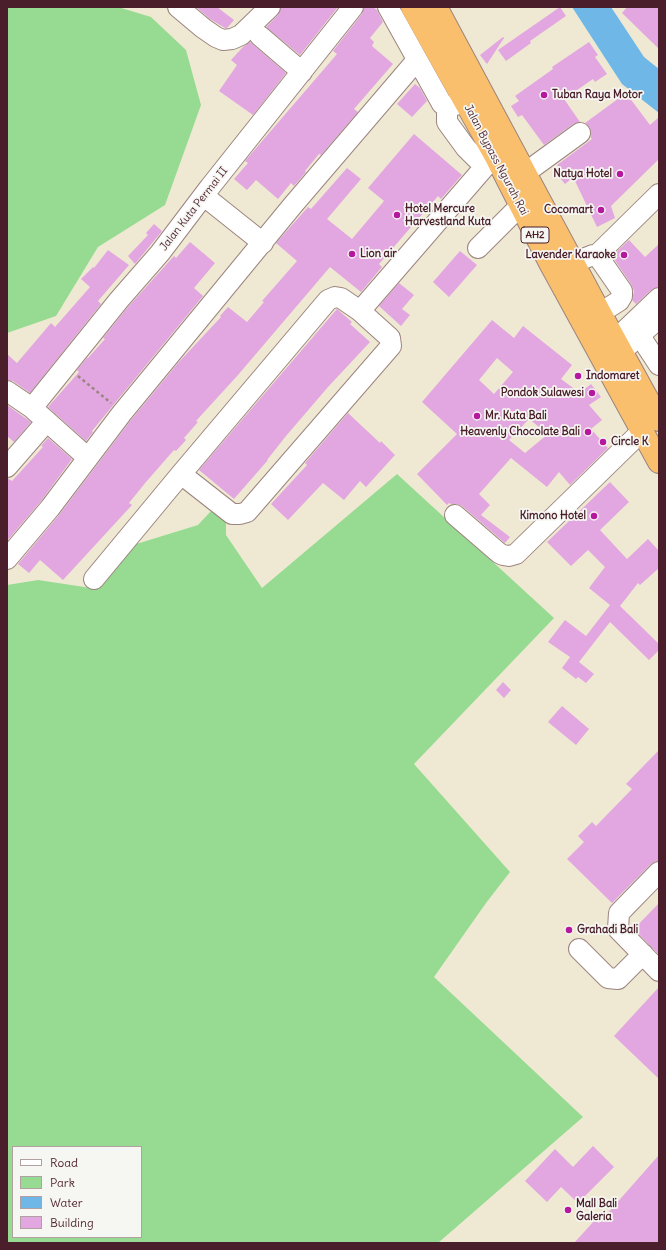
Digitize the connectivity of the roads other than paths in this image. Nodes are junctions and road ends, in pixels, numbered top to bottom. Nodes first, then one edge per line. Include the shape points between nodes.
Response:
1 (178, 7) edge
2 (353, 7) edge
3 (388, 7) edge
4 (412, 7) edge
5 (436, 7) edge
6 (262, 9) edge
7 (260, 36) dead end
8 (417, 60) junction
9 (302, 72) junction
10 (457, 105) junction
11 (580, 133) dead end
12 (490, 160) junction
13 (525, 173) junction
14 (659, 194) edge
15 (204, 196) junction
16 (520, 206) junction
17 (263, 243) junction
18 (478, 248) dead end
19 (597, 255) junction
20 (573, 263) junction
21 (659, 298) edge
22 (360, 311) junction
23 (600, 313) junction
24 (659, 318) edge
25 (640, 336) junction
26 (618, 346) junction
27 (659, 365) edge
28 (7, 391) edge
29 (32, 408) junction
30 (653, 409) edge
31 (47, 421) junction
32 (88, 458) junction
33 (659, 462) edge
34 (7, 467) edge
35 (181, 474) junction
36 (455, 515) dead end
37 (8, 556) edge
38 (94, 580) dead end
39 (659, 872) edge
40 (579, 949) dead end
41 (643, 954) junction
42 (659, 971) edge

1 - 6 street via 203,28 223,40 241,35
2 - 9 street, Jalan Kuta Permai II
3 - 8 street
4 - 10 highway, Jalan Bypass Ngurah Rai / AH2
5 - 13 highway, Jalan Bypass Ngurah Rai / AH2
7 - 9 street
8 - 10 street via 442,104
8 - 17 street
9 - 15 street, Jalan Kuta Permai II
10 - 12 highway, Jalan Bypass Ngurah Rai / AH2
11 - 13 street
12 - 16 highway, Jalan Bypass Ngurah Rai / AH2
12 - 22 street
13 - 20 highway, Jalan Bypass Ngurah Rai / AH2
14 - 19 street
15 - 17 street
15 - 29 street, Jalan Kuta Permai II
16 - 18 street
16 - 30 highway, Jalan Bypass Ngurah Rai / AH2
17 - 32 street via 122,413
19 - 20 street
19 - 23 street via 622,291 619,301
20 - 23 highway, Jalan Bypass Ngurah Rai / AH2
21 - 26 street
22 - 35 street via 341,298 328,300
22 - 35 street via 390,338 391,346 246,512 232,514
23 - 26 highway, Jalan Bypass Ngurah Rai / AH2
24 - 25 street
25 - 26 street
25 - 27 street
26 - 30 highway, Jalan Bypass Ngurah Rai / AH2
28 - 29 street
29 - 31 street
30 - 33 highway, Jalan Bypass Ngurah Rai / AH2
30 - 36 street via 516,554 509,556 498,553
31 - 32 street
31 - 34 street
32 - 37 street via 50,508
35 - 38 street
39 - 41 street via 619,913 618,929
40 - 41 street via 608,978 618,979
41 - 42 street

